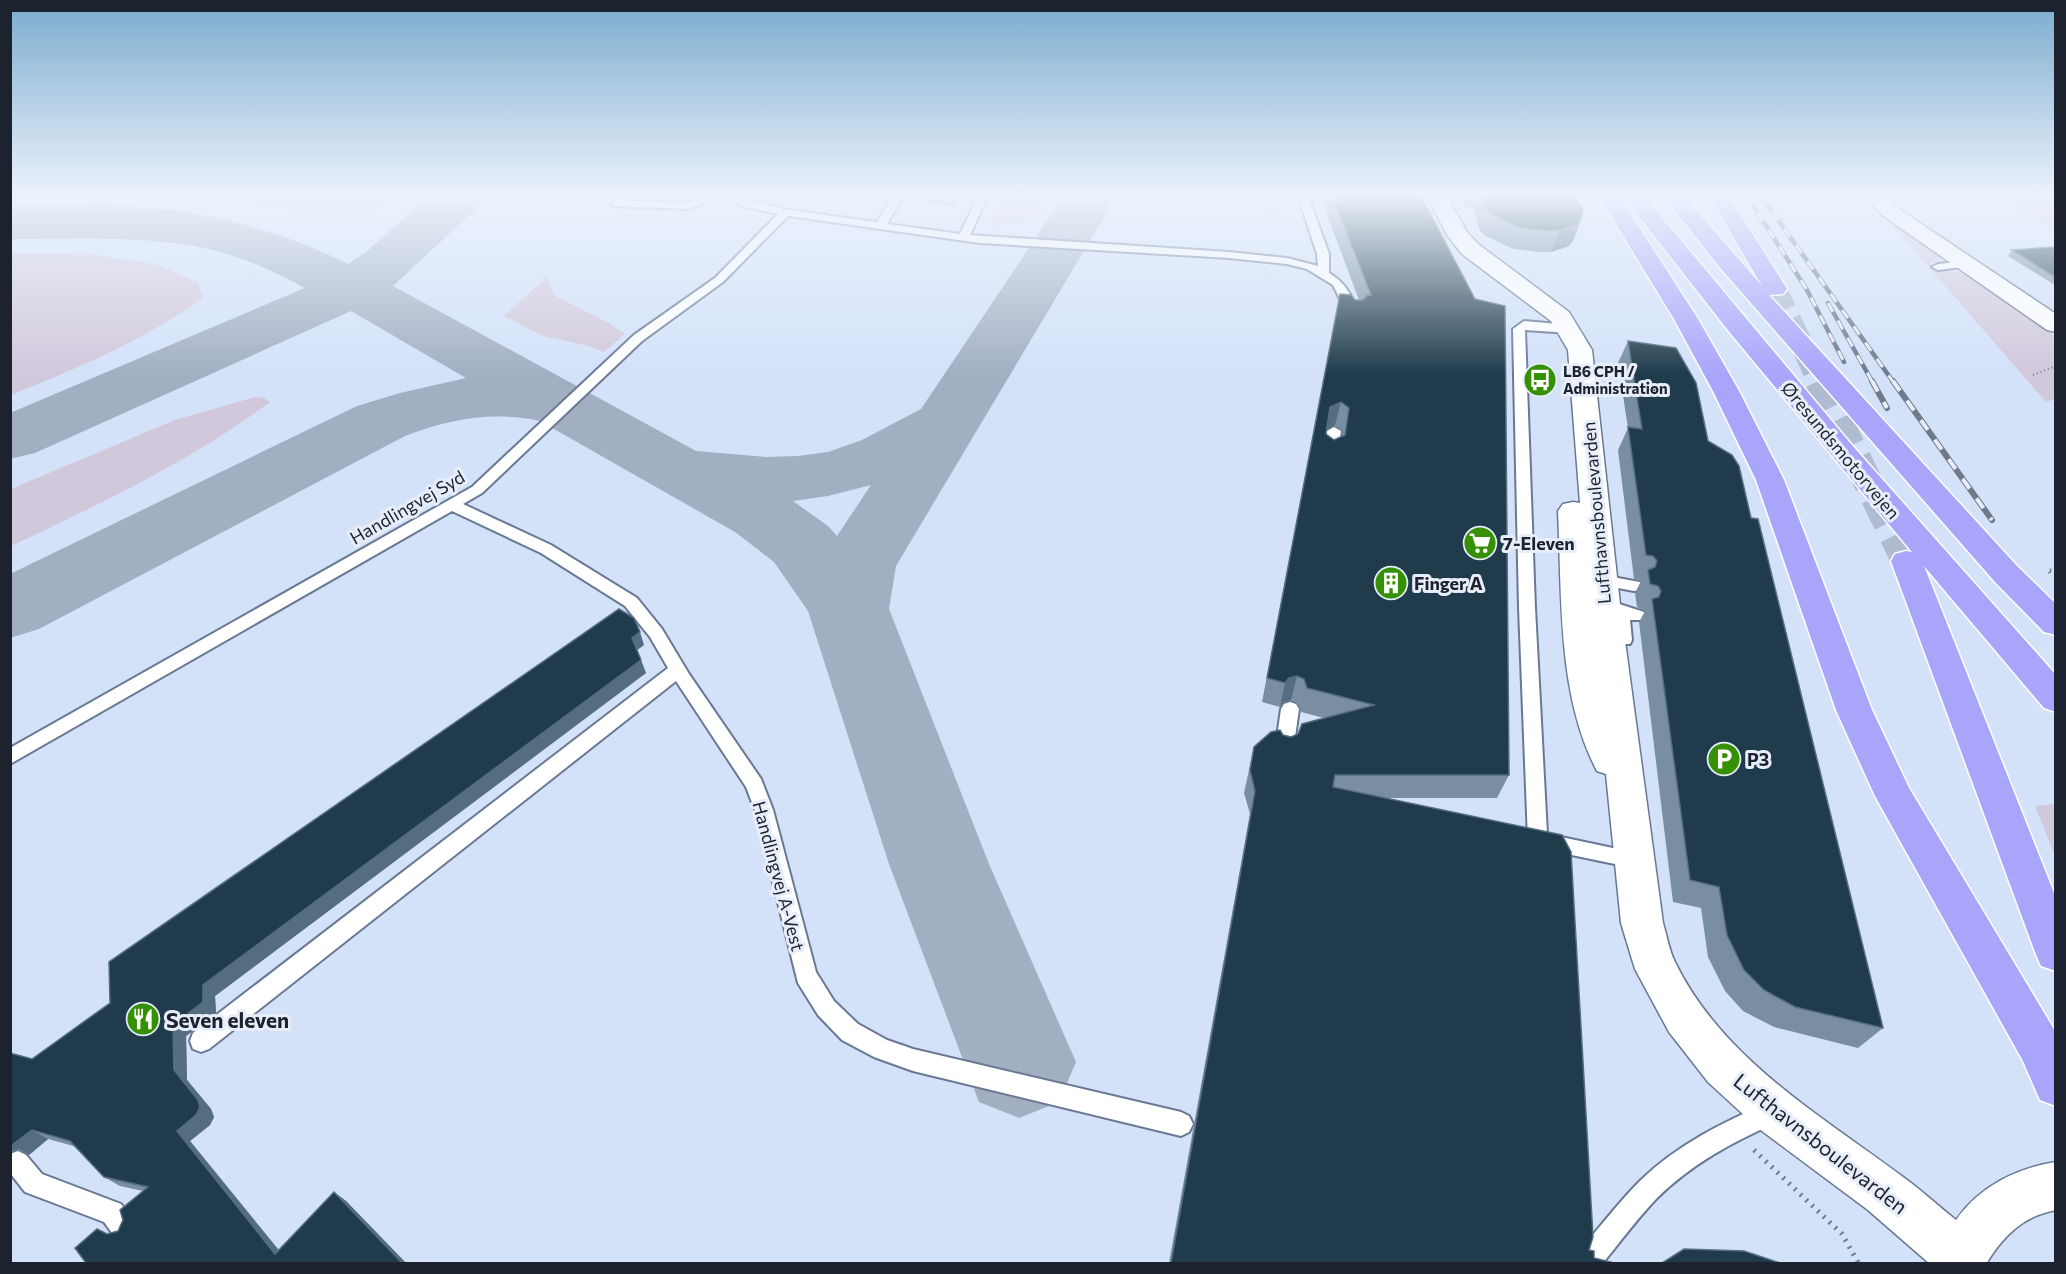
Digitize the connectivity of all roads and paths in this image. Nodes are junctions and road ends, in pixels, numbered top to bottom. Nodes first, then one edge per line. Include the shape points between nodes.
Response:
1 (743, 255) edge
2 (1234, 255) edge
3 (1323, 255) edge
4 (1458, 255) edge
5 (1479, 255) edge
6 (1646, 255) edge
7 (1680, 255) edge
8 (1722, 255) edge
9 (1755, 255) edge
10 (1954, 255) edge
11 (1966, 264) junction
12 (1938, 267) dead end
13 (1324, 273) junction
14 (1775, 289) tunnel mouth
15 (1353, 313) edge
16 (2055, 324) edge
17 (1559, 328) junction
18 (2055, 366) edge
19 (2033, 375) dead end
20 (1334, 431) edge
21 (1330, 458) edge
22 (452, 505) junction
23 (1906, 561) tunnel mouth
24 (2055, 570) edge
25 (2055, 580) edge
26 (1634, 586) dead end
27 (1604, 597) junction
28 (2055, 624) edge
29 (678, 670) junction
30 (2055, 699) edge
31 (1290, 709) edge
32 (1284, 751) edge
33 (10, 757) edge
34 (1630, 816) junction
35 (1634, 860) junction
36 (2055, 952) edge
37 (201, 1041) dead end
38 (2055, 1084) edge
39 (1774, 1112) junction
40 (1181, 1124) dead end
41 (18, 1162) dead end
42 (2055, 1186) edge
43 (124, 1228) edge
44 (1961, 1261) edge
45 (1585, 1263) edge

1 - 22 lane, Handlingvej Syd via 719,280 638,338 477,490
2 - 13 lane via 1287,261
3 - 13 lane
4 - 17 street, Lufthavnsboulevarden
5 - 17 street, Lufthavnsboulevarden via 1562,317
6 - 38 highway via 1686,319 1770,480 1854,710 1894,796 2039,1046
7 - 30 highway, Øresundsmotorvejen via 1887,506
8 - 28 highway, Øresundsmotorvejen
9 - 14 highway
10 - 11 street
11 - 12 lane
11 - 16 street
13 - 15 lane via 1337,283
17 - 27 street, Lufthavnsboulevarden
17 - 35 lane via 1524,325 1519,329 1538,840
18 - 19 path
20 - 21 lane
22 - 29 lane, Handlingvej A-Vest via 546,549 631,602
22 - 33 lane, Handlingvej Syd
23 - 36 highway
24 - 25 path via 2048,570
26 - 27 lane
27 - 34 street, Lufthavnsboulevarden
27 - 34 street, Lufthavnsboulevarden via 1588,700
29 - 37 lane
29 - 40 lane, Handlingvej A-Vest via 754,784 806,976 826,1008 850,1032 913,1060
31 - 32 lane
34 - 35 street, Lufthavnsboulevarden
35 - 39 street, Lufthavnsboulevarden via 1641,923 1656,969 1684,1017 1724,1066
39 - 44 street, Lufthavnsboulevarden via 1885,1193
39 - 45 lane via 1701,1147 1657,1181
41 - 43 lane via 34,1183 112,1213
42 - 44 street via 2007,1201 1981,1225

